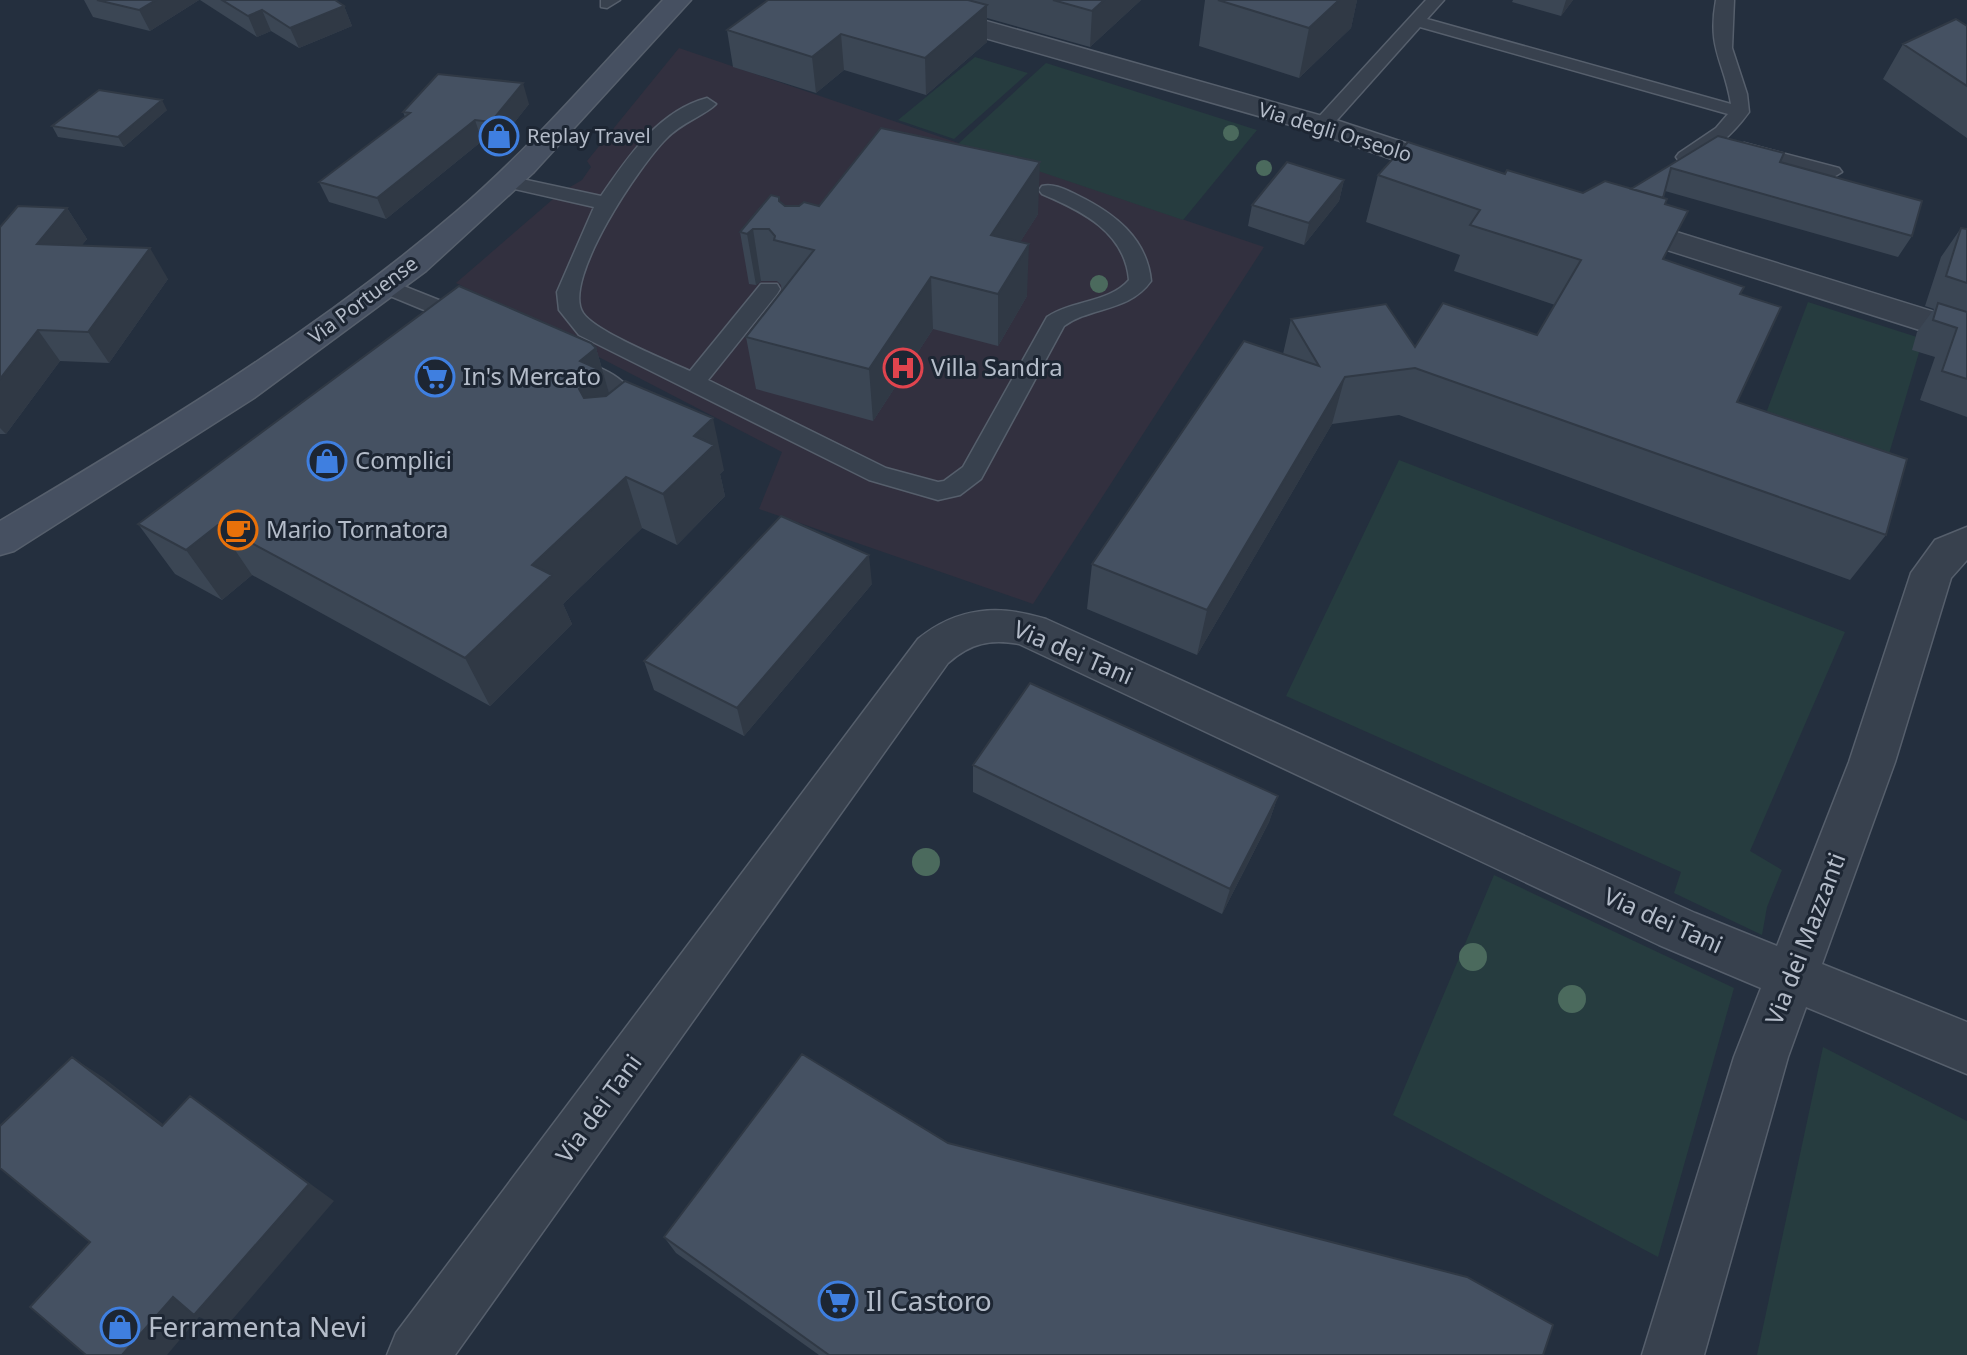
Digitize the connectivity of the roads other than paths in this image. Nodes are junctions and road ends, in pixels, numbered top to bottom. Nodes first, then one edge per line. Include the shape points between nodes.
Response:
1 (678, 0) edge
2 (882, 0) edge
3 (1435, 0) edge
4 (1725, 0) edge
5 (1416, 21) junction
6 (707, 104) dead end
7 (1740, 112) junction
8 (1322, 125) junction
9 (1713, 140) junction
10 (1671, 167) edge
11 (1832, 172) dead end
12 (1487, 181) edge
13 (508, 182) junction
14 (1049, 190) dead end
15 (606, 203) junction
16 (1606, 208) edge
17 (386, 286) junction
18 (769, 289) dead end
19 (484, 327) edge
20 (1967, 334) edge
21 (555, 358) edge
22 (692, 384) junction
23 (621, 431) edge
24 (0, 540) edge
25 (1967, 542) edge
26 (1792, 977) junction
27 (1967, 1048) edge
28 (418, 1355) edge
29 (1673, 1355) edge

1 - 13 main road, Via Portuense
2 - 8 street, Via degli Orseolo
3 - 5 lane
4 - 7 lane via 1725,59
5 - 7 lane
5 - 8 lane
6 - 15 lane via 667,127
7 - 9 lane
8 - 12 street, Via degli Orseolo
9 - 10 lane
9 - 11 lane
13 - 15 lane
13 - 17 main road, Via Portuense
14 - 22 lane via 1084,205 1115,229 1134,252 1140,281 1126,294 1074,310 1055,322 972,473 951,489 923,489 878,474
15 - 22 lane via 569,285 569,312 598,337
16 - 20 street
17 - 19 lane
17 - 24 main road, Via Portuense via 209,408
18 - 22 lane
21 - 23 lane via 626,394 632,420
25 - 26 street, Via dei Mazzanti via 1949,551 1932,573 1872,762
26 - 27 street, Via dei Tani
26 - 28 street, Via dei Tani via 1031,631 997,624 971,627 933,651
26 - 29 street, Via dei Mazzanti via 1761,1057

